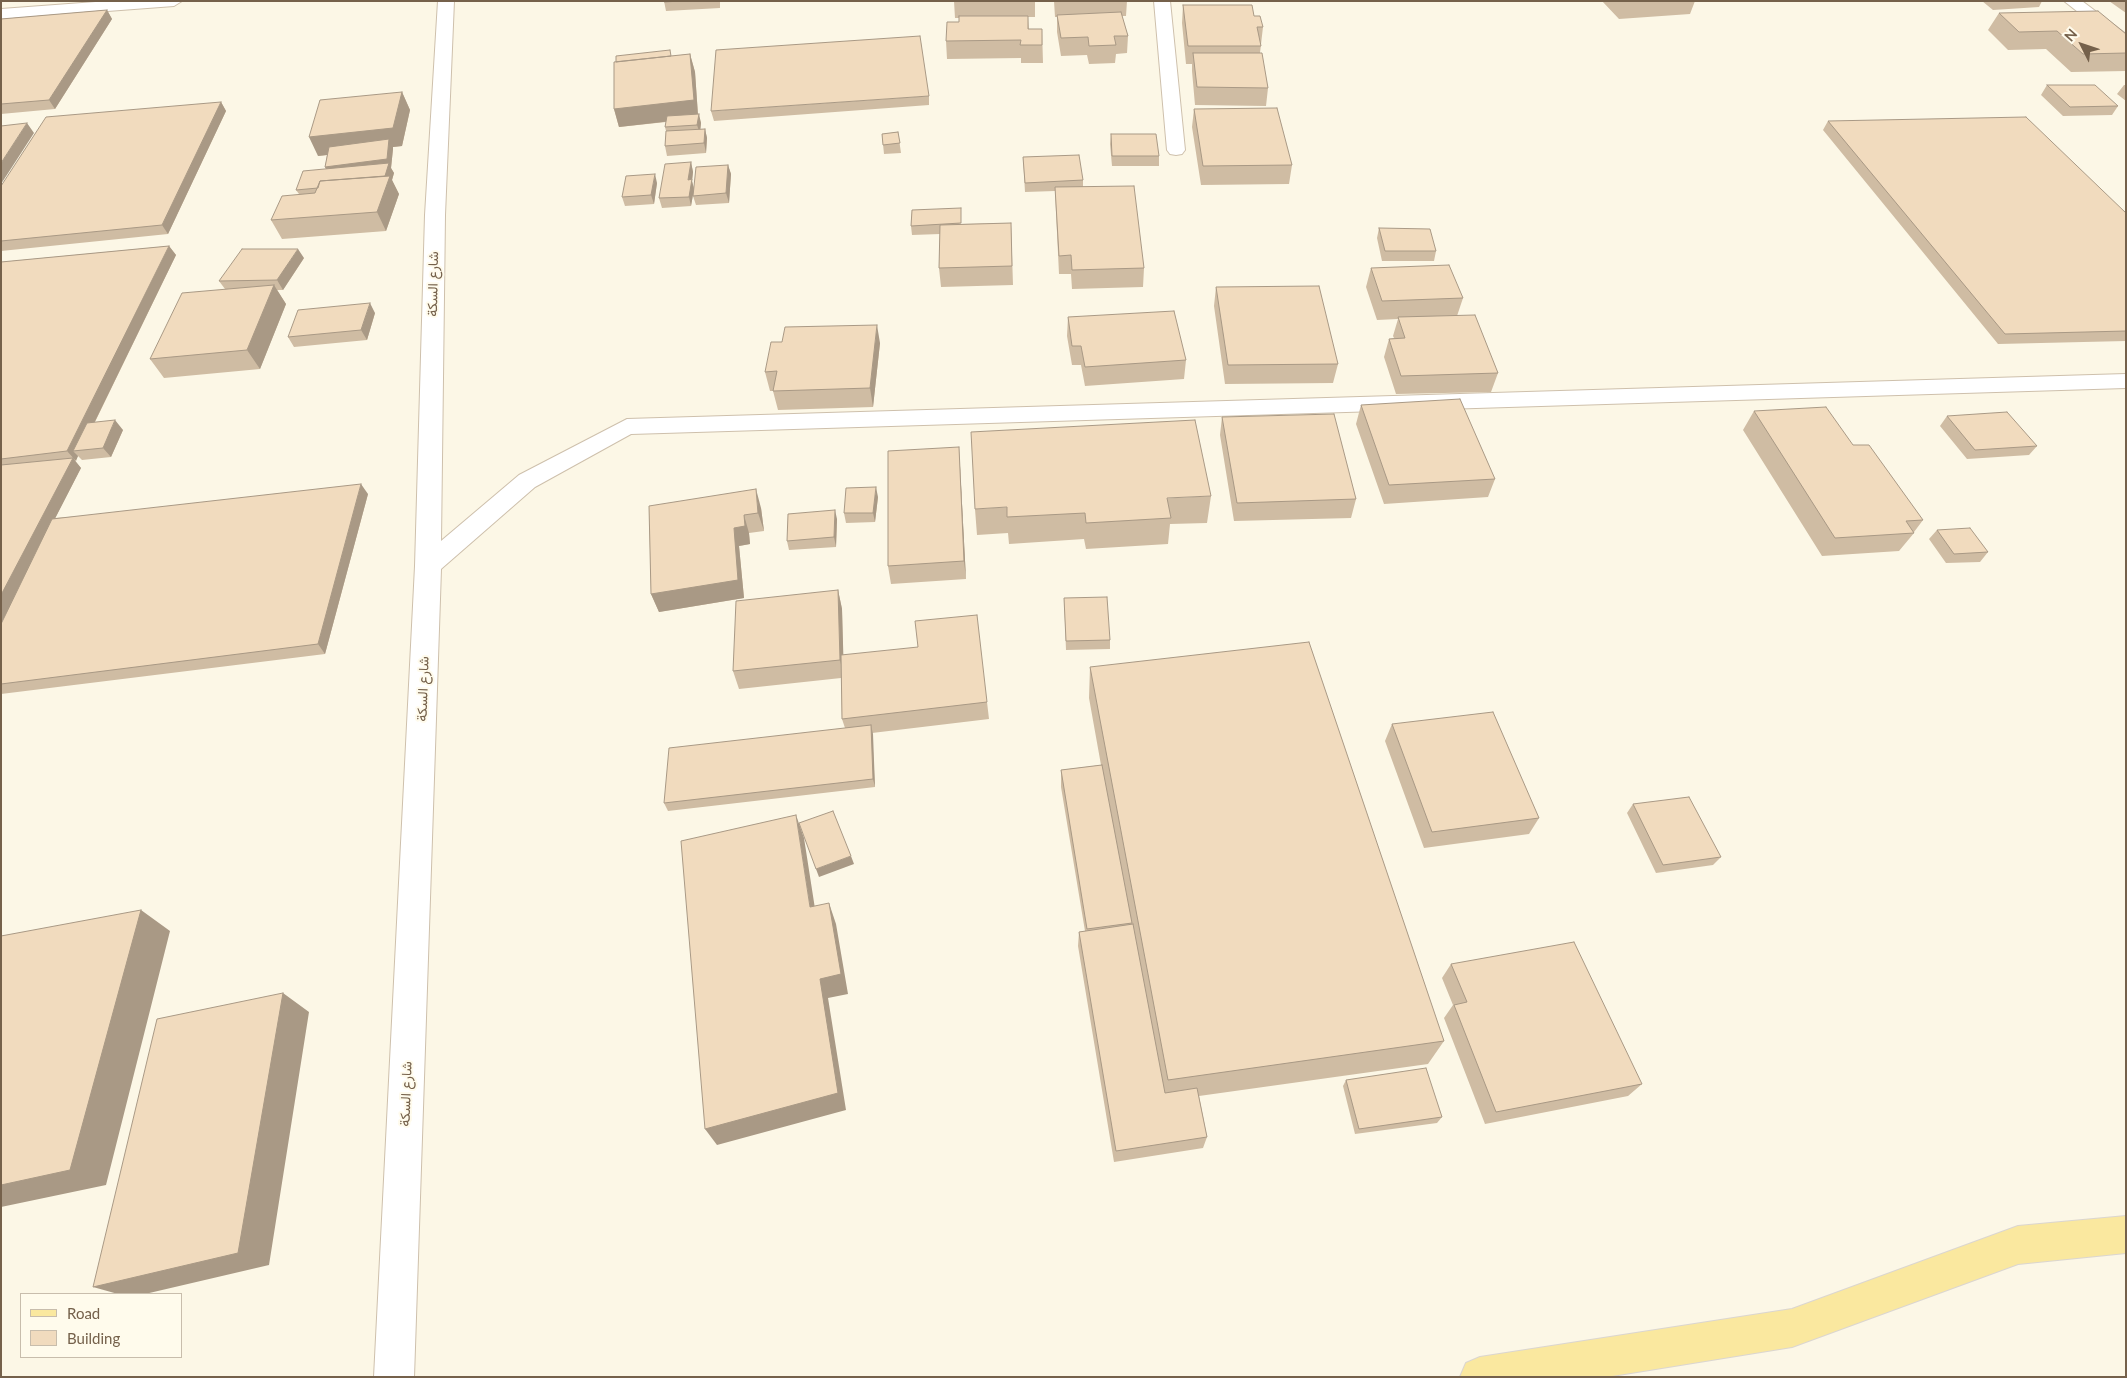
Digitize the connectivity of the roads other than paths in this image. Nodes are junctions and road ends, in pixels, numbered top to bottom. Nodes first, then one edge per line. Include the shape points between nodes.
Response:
1 (174, 1) edge
2 (446, 1) edge
3 (1162, 1) edge
4 (2072, 1) edge
5 (1, 14) edge
6 (2126, 42) edge
7 (1176, 150) dead end
8 (2126, 381) edge
9 (428, 566) junction
10 (2126, 1234) edge
11 (394, 1377) edge
12 (1480, 1377) edge

1 - 5 street
2 - 9 street, شارع السكة via 435,215
3 - 7 street
4 - 6 street
8 - 9 street via 627,427 527,481
9 - 11 street, شارع السكة
10 - 12 main road via 2018,1245 1792,1328

